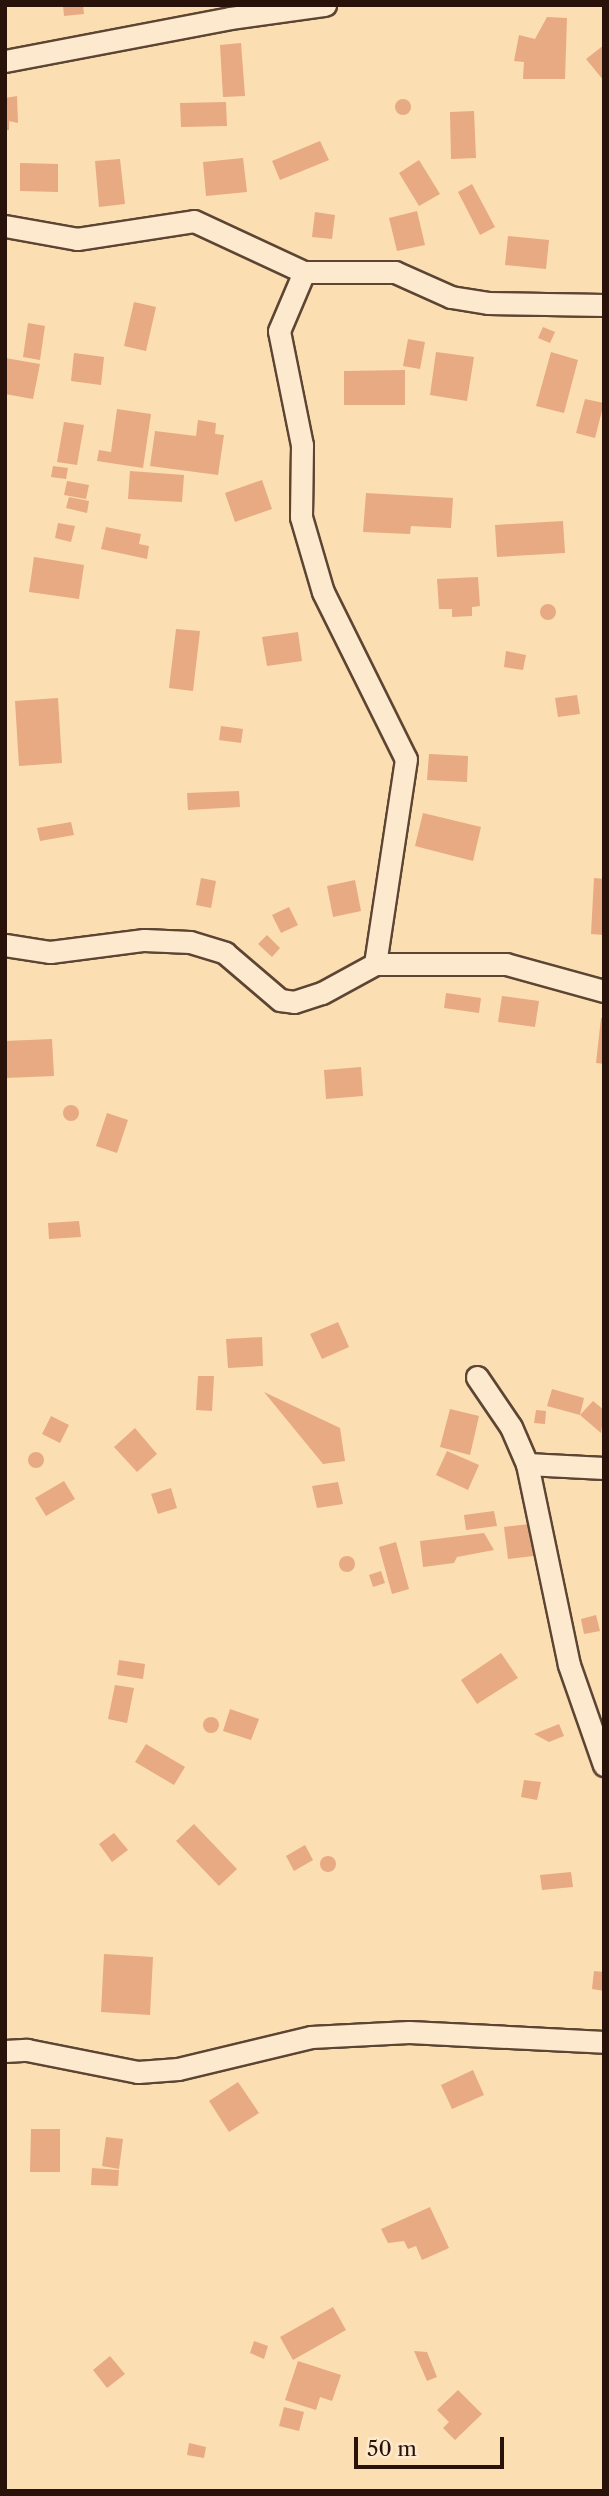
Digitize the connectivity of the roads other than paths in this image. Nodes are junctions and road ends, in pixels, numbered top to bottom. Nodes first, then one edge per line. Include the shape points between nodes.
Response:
1 (326, 5) edge
2 (5, 61) edge
3 (5, 226) edge
4 (304, 272) junction
5 (604, 305) edge
6 (5, 945) edge
7 (375, 964) junction
8 (604, 991) edge
9 (477, 1377) dead end
10 (527, 1464) junction
11 (604, 1468) edge
12 (604, 1765) edge
13 (604, 2042) edge
14 (5, 2051) edge

1 - 2 street via 230,18
3 - 4 street via 77,239 194,221
4 - 5 street via 394,272 451,297 488,303
4 - 7 street via 279,331 302,445 301,517 323,592 406,759
6 - 7 street via 50,952 144,940 190,942 225,953 280,1000 294,1002 323,993
7 - 8 street via 506,964
9 - 10 street via 511,1427
10 - 11 street
10 - 12 street via 569,1665
13 - 14 street via 409,2032 311,2036 178,2069 138,2072 26,2050

